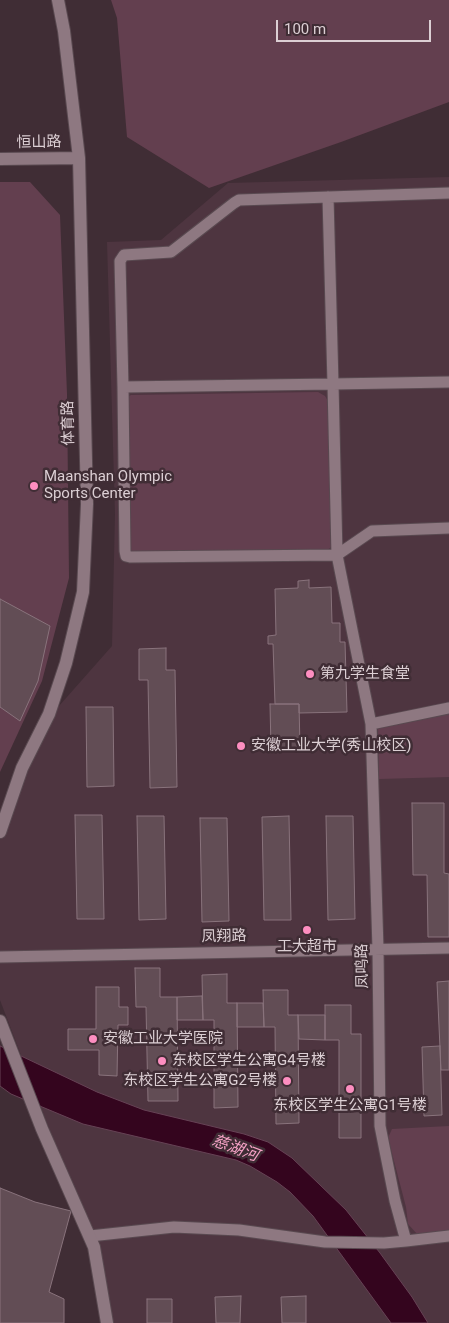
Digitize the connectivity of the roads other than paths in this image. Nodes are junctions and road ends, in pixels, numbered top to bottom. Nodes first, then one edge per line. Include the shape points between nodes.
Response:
1 (58, 0) edge
2 (79, 158) junction
3 (0, 160) edge
4 (449, 193) edge
5 (328, 197) junction
6 (449, 382) edge
7 (333, 384) junction
8 (123, 387) junction
9 (449, 528) edge
10 (337, 555) junction
11 (449, 708) edge
12 (371, 724) junction
13 (0, 832) edge
14 (449, 948) edge
15 (378, 949) junction
16 (0, 957) edge
17 (0, 1021) edge
18 (90, 1236) junction
19 (449, 1236) edge
20 (406, 1241) junction
21 (107, 1323) edge

1 - 2 street, 体育路
2 - 3 street, 恒山路
2 - 13 street, 体育路 via 87,504 83,592 49,714 22,768
4 - 5 street
5 - 7 street, 凤鸣路
5 - 8 street via 240,200 170,252 124,255 120,261
6 - 7 street
7 - 8 street
7 - 10 street, 凤鸣路
8 - 10 street via 126,556
9 - 10 street via 372,531
10 - 12 street, 凤鸣路
11 - 12 street
12 - 15 street, 凤鸣路
14 - 15 street, 凤翔路
15 - 16 street, 凤翔路
15 - 20 street, 凤鸣路 via 380,1126
17 - 18 street via 42,1129
18 - 20 street via 174,1227 238,1230 325,1242 384,1244
18 - 21 street
19 - 20 street

